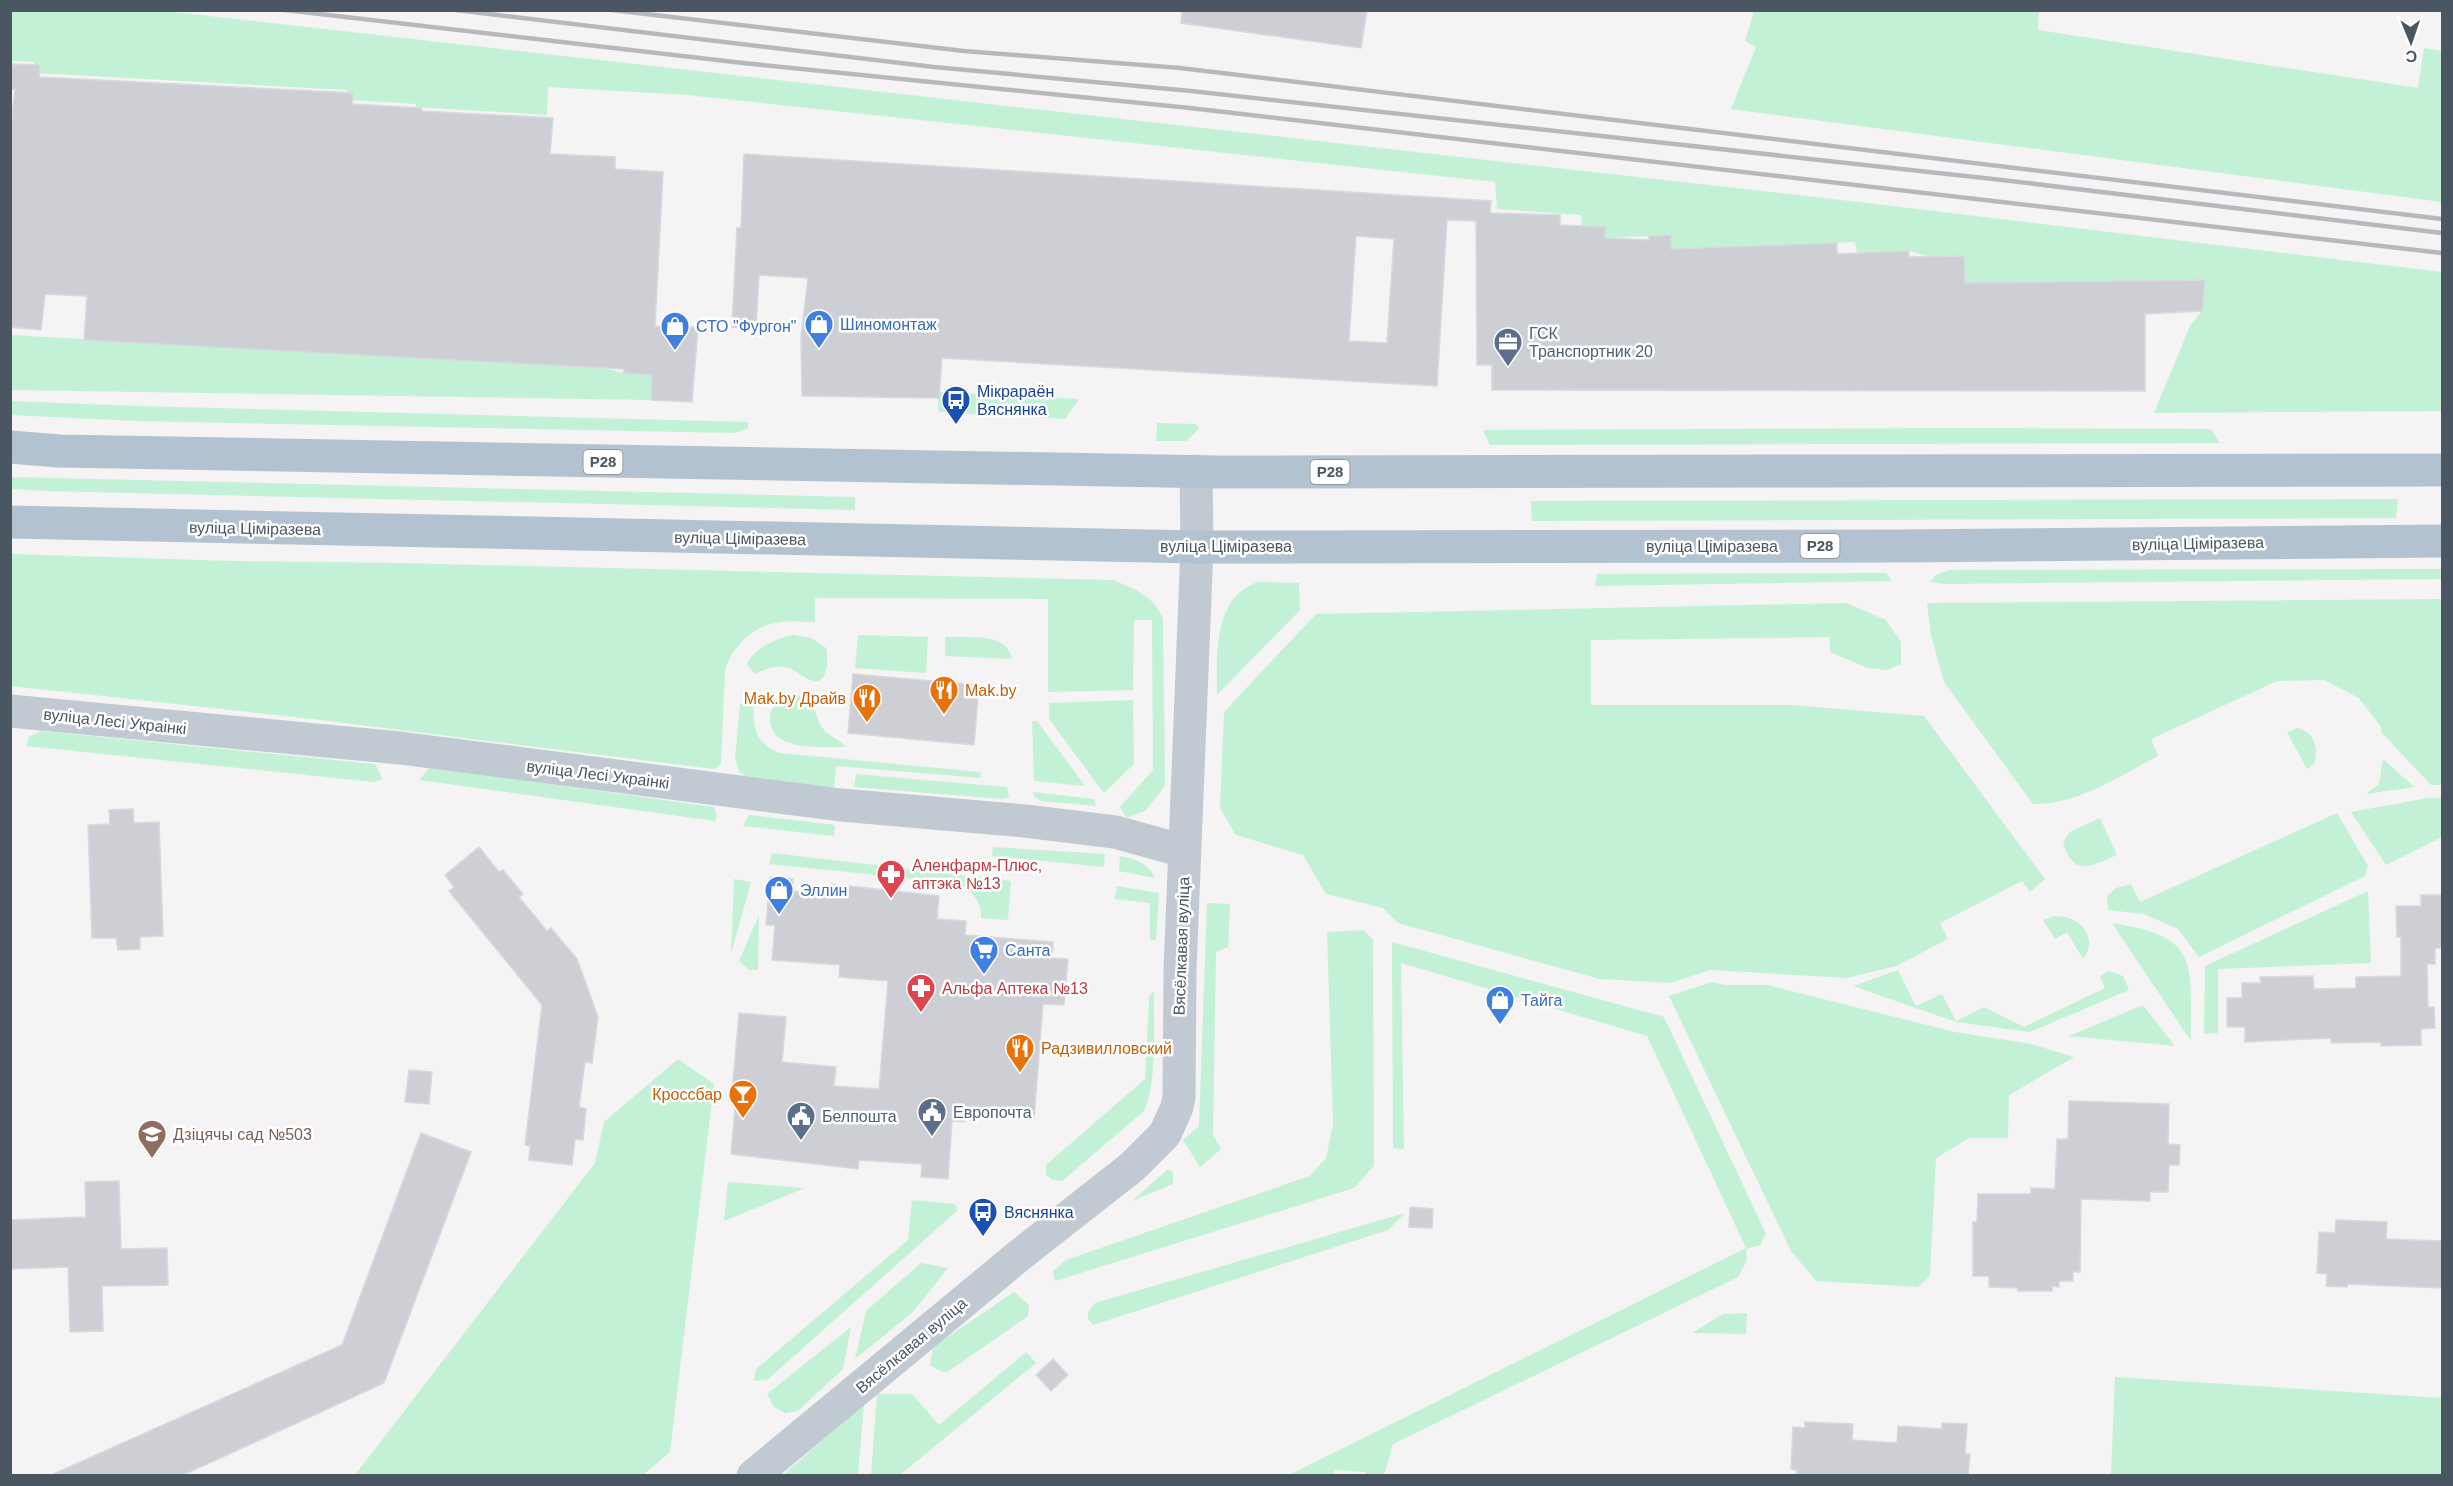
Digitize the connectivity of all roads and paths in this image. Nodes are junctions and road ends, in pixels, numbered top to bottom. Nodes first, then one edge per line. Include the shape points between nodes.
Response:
1 (10, 447) edge
2 (2442, 470) edge
3 (1196, 471) junction
4 (2442, 513) edge
5 (10, 522) edge
6 (2442, 530) edge
7 (2442, 541) edge
8 (1197, 547) junction
9 (10, 711) edge
10 (1184, 851) junction
11 (753, 1476) edge

1 - 3 main road, Р28
2 - 3 main road, Р28
3 - 8 street, Вясёлкавая вуліца
4 - 6 main road
5 - 8 main road, вуліца Ціміразева / Р28
7 - 8 main road, вуліца Ціміразева / Р28
8 - 10 street, Вясёлкавая вуліца
9 - 10 street, вуліца Лесі Украінкі via 400,748 841,804 1025,821 1115,832
10 - 11 street, Вясёлкавая вуліца via 1179,1097 1166,1134 1131,1167

